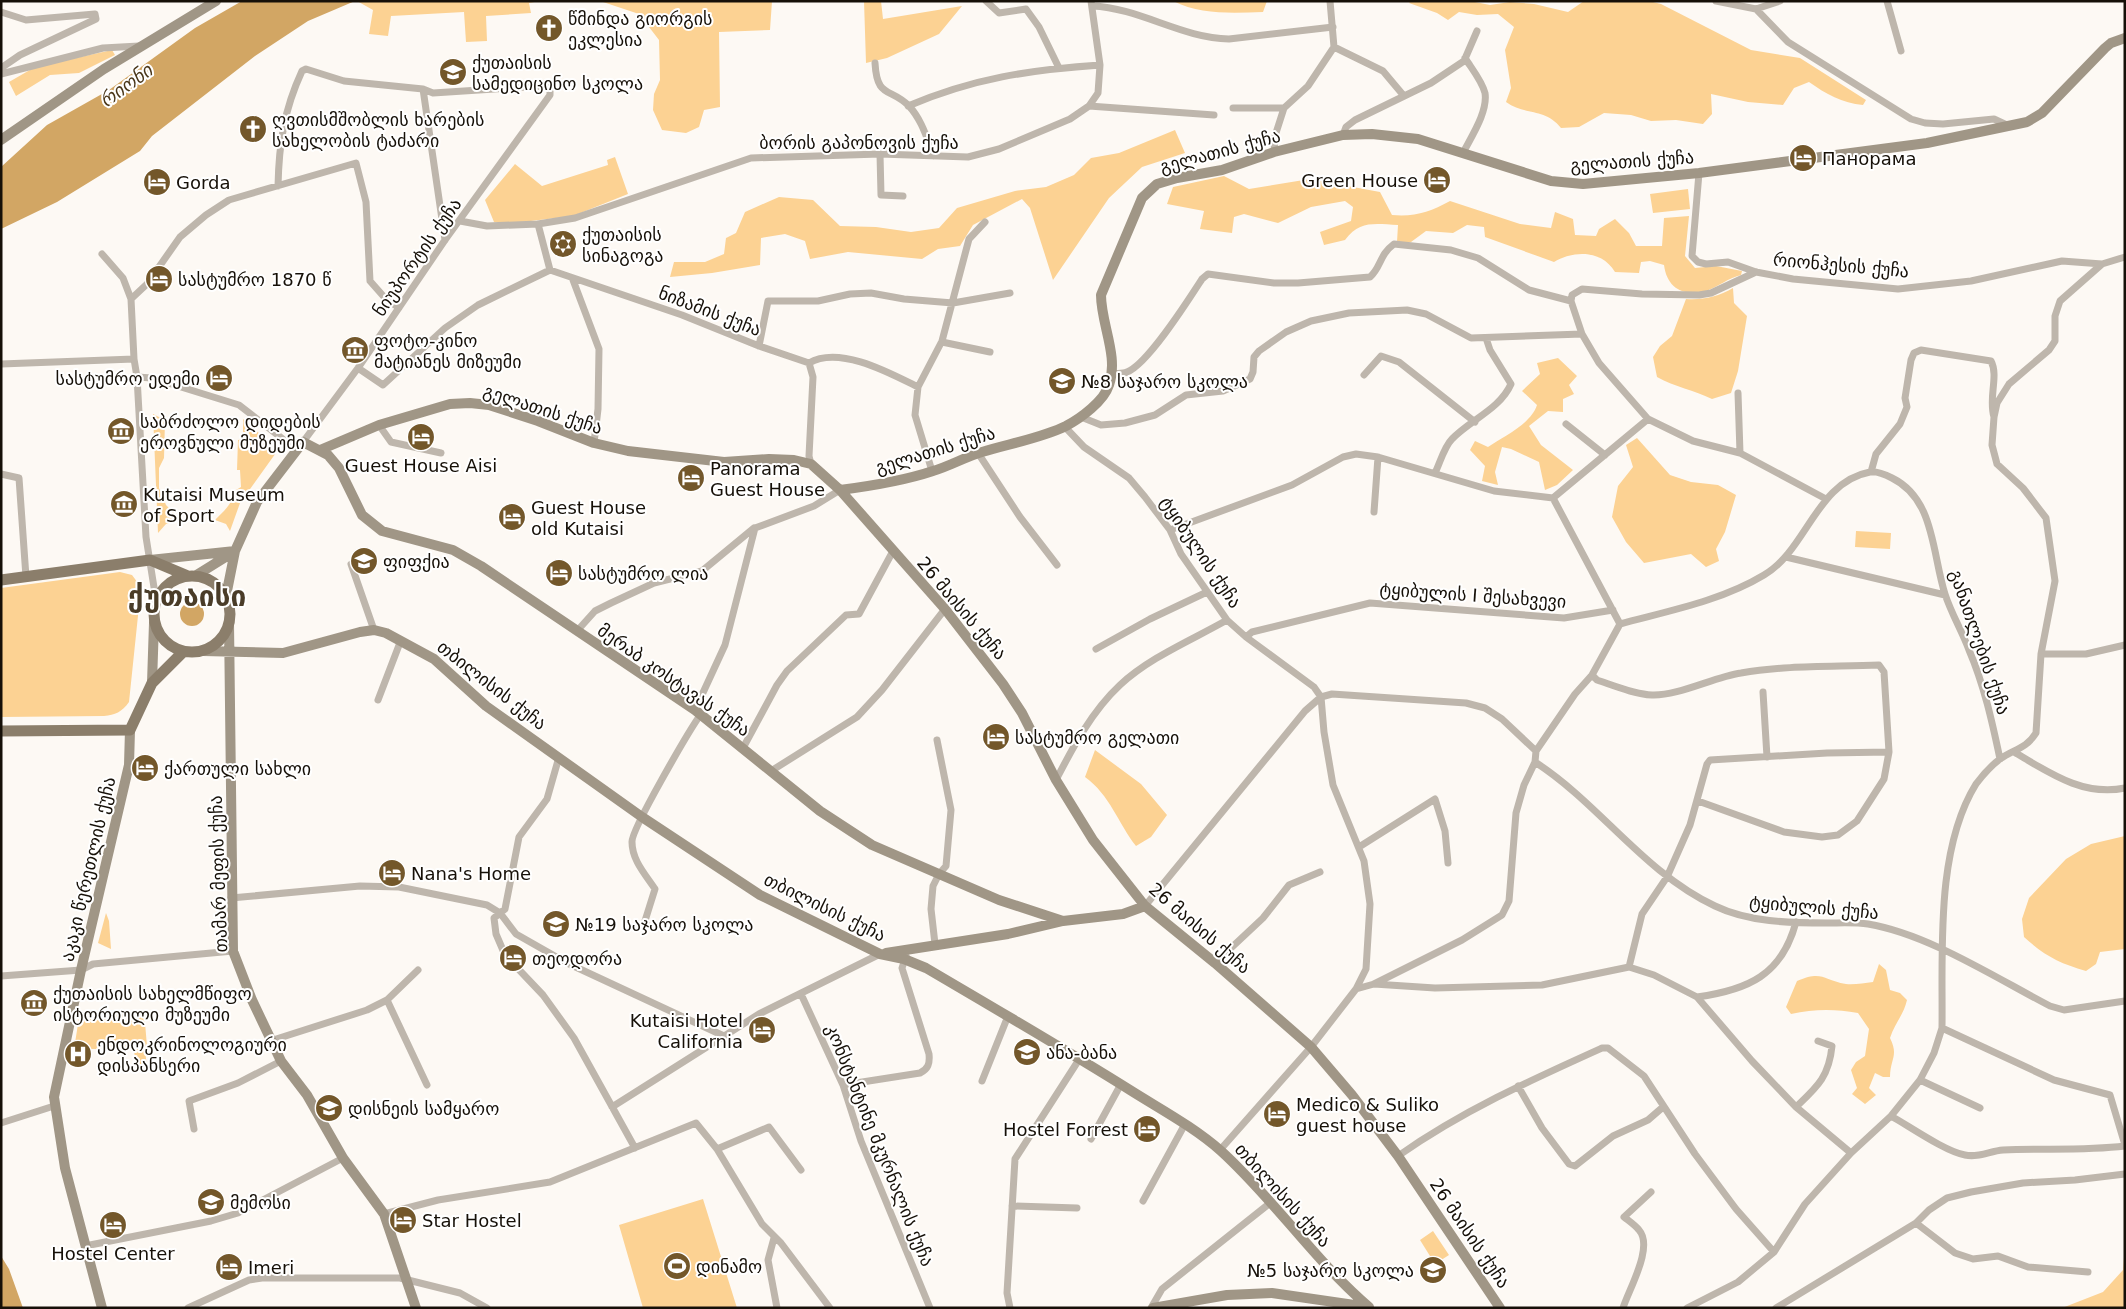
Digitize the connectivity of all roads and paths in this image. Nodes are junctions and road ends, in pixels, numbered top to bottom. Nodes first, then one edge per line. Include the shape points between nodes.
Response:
1 (216, 1) edge
2 (986, 1) edge
3 (1330, 1) edge
4 (1716, 1) edge
5 (1780, 1) edge
6 (1887, 1) edge
7 (1092, 3) edge
8 (1756, 9) junction
9 (1, 12) edge
10 (1333, 27) junction
11 (1477, 31) dead end
12 (2125, 38) edge
13 (142, 46) junction
14 (1334, 47) junction
15 (1901, 51) dead end
16 (1465, 58) junction
17 (875, 63) dead end
18 (1100, 65) junction
19 (1, 68) edge
20 (1059, 68) junction
21 (1, 74) edge
22 (423, 89) junction
23 (1404, 96) junction
24 (908, 106) junction
25 (1089, 106) junction
26 (1233, 108) dead end
27 (1284, 108) junction
28 (1214, 115) dead end
29 (2010, 126) junction
30 (1343, 135) junction
31 (1, 140) edge
32 (1274, 152) junction
33 (1463, 153) junction
34 (880, 154) junction
35 (934, 156) junction
36 (1699, 173) junction
37 (278, 186) junction
38 (903, 196) dead end
39 (460, 221) junction
40 (985, 222) dead end
41 (538, 224) junction
42 (445, 240) junction
43 (102, 254) dead end
44 (2125, 258) edge
45 (2102, 264) junction
46 (550, 270) junction
47 (1756, 272) junction
48 (573, 280) junction
49 (1010, 293) dead end
50 (131, 299) junction
51 (1571, 301) junction
52 (953, 303) junction
53 (399, 308) junction
54 (1582, 334) junction
55 (1486, 338) junction
56 (942, 342) junction
57 (759, 346) junction
58 (990, 352) dead end
59 (134, 359) junction
60 (809, 363) junction
61 (1, 364) edge
62 (358, 368) junction
63 (1112, 374) junction
64 (1364, 375) dead end
65 (137, 377) junction
66 (918, 387) junction
67 (1738, 393) dead end
68 (1082, 417) junction
69 (1994, 417) junction
70 (1648, 419) junction
71 (1475, 422) junction
72 (379, 424) junction
73 (1566, 424) dead end
74 (1065, 427) junction
75 (594, 443) junction
76 (300, 446) junction
77 (320, 450) junction
78 (441, 453) dead end
79 (978, 453) junction
80 (1740, 453) junction
81 (1605, 455) junction
82 (1378, 456) junction
83 (811, 464) junction
84 (932, 471) junction
85 (1871, 472) junction
86 (1435, 473) junction
87 (1, 474) edge
88 (840, 490) junction
89 (1553, 498) junction
90 (1826, 499) junction
91 (1374, 512) dead end
92 (754, 528) junction
93 (1170, 530) junction
94 (235, 551) junction
95 (893, 552) junction
96 (1786, 557) junction
97 (150, 560) junction
98 (351, 564) dead end
99 (1058, 565) dead end
100 (191, 576) junction
101 (26, 577) junction
102 (1, 580) edge
103 (1207, 592) junction
104 (1945, 595) junction
105 (226, 596) junction
106 (156, 600) junction
107 (945, 609) junction
108 (1613, 610) junction
109 (1227, 620) junction
110 (154, 623) junction
111 (229, 623) junction
112 (1620, 624) junction
113 (374, 630) junction
114 (577, 631) junction
115 (1246, 637) junction
116 (402, 640) junction
117 (2125, 645) edge
118 (1096, 649) dead end
119 (203, 651) junction
120 (183, 652) junction
121 (230, 653) junction
122 (2041, 654) junction
123 (1592, 675) junction
124 (152, 683) junction
125 (1763, 692) dead end
126 (1321, 697) junction
127 (378, 700) dead end
128 (698, 712) junction
129 (130, 730) junction
130 (1, 731) edge
131 (937, 740) dead end
132 (743, 748) junction
133 (1536, 751) junction
134 (1889, 752) junction
135 (2014, 752) junction
136 (559, 757) junction
137 (1767, 757) junction
138 (2000, 759) junction
139 (1535, 762) junction
140 (771, 771) junction
141 (1056, 780) junction
142 (2125, 788) edge
143 (1698, 801) junction
144 (642, 817) junction
145 (1358, 846) junction
146 (1448, 863) dead end
147 (1320, 872) dead end
148 (939, 874) junction
149 (1667, 877) junction
150 (231, 898) junction
151 (1145, 906) junction
152 (500, 912) junction
153 (1063, 921) junction
154 (1796, 922) junction
155 (649, 926) dead end
156 (935, 944) junction
157 (233, 951) junction
158 (1943, 951) junction
159 (880, 954) junction
160 (906, 954) junction
161 (1215, 963) junction
162 (1629, 967) junction
163 (81, 970) junction
164 (418, 970) dead end
165 (1, 976) edge
166 (1374, 984) junction
167 (1356, 989) junction
168 (801, 994) junction
169 (1697, 997) junction
170 (387, 1000) junction
171 (2125, 1001) edge
172 (1008, 1016) junction
173 (1942, 1028) junction
174 (724, 1036) junction
175 (270, 1041) junction
176 (1818, 1041) dead end
177 (1311, 1047) junction
178 (1080, 1058) junction
179 (281, 1061) junction
180 (1920, 1080) junction
181 (982, 1081) dead end
182 (1120, 1084) junction
183 (427, 1085) dead end
184 (843, 1085) junction
185 (1518, 1086) junction
186 (54, 1106) junction
187 (612, 1107) junction
188 (1663, 1107) junction
189 (1796, 1107) junction
190 (1980, 1108) dead end
191 (1891, 1116) junction
192 (1, 1124) edge
193 (1185, 1124) junction
194 (194, 1129) dead end
195 (1091, 1139) dead end
196 (2125, 1146) edge
197 (635, 1148) junction
198 (717, 1150) junction
199 (1220, 1150) junction
200 (1851, 1153) junction
201 (1398, 1156) junction
202 (343, 1158) junction
203 (801, 1170) dead end
204 (2125, 1174) edge
205 (1651, 1192) dead end
206 (1143, 1201) dead end
207 (1270, 1203) junction
208 (1012, 1206) junction
209 (1077, 1208) dead end
210 (384, 1214) junction
211 (1916, 1223) junction
212 (774, 1238) junction
213 (85, 1246) junction
214 (1774, 1252) junction
215 (2088, 1272) dead end
216 (406, 1281) junction
217 (1186, 1305) edge
218 (1370, 1307) edge
219 (102, 1308) edge
220 (188, 1308) edge
221 (416, 1308) edge
222 (487, 1308) edge
223 (777, 1308) edge
224 (830, 1308) edge
225 (930, 1308) edge
226 (1010, 1308) edge
227 (1152, 1308) edge
228 (1500, 1308) edge
229 (1623, 1308) edge
230 (1687, 1308) edge
231 (1776, 1308) edge

1 - 13 main road
2 - 20 street via 999,13 1026,8 1040,27
3 - 10 street
4 - 8 street
5 - 8 street
6 - 15 street
7 - 10 street via 1139,14 1196,36 1213,39
7 - 18 street
8 - 29 street via 1788,42 1911,119 1943,124 1994,119
9 - 19 street via 26,20 96,16 96,19 20,55
10 - 14 street
11 - 16 street
12 - 29 main road, გელათის ქუჩა via 2105,48 2042,113 2027,122
13 - 21 street via 103,48
13 - 31 main road via 32,116
14 - 23 street via 1383,71
14 - 27 street via 1308,86
16 - 23 street via 1432,83
16 - 33 street via 1485,96 1481,115
17 - 24 street via 876,80 885,92
18 - 20 street
18 - 25 street via 1098,94
20 - 24 street via 992,78
22 - 37 street via 344,81 306,69 302,71 289,100 279,157
22 - 39 street, ნიუპორტის ქუჩა via 433,93 550,88 550,95
22 - 42 street
23 - 30 street via 1355,120 1346,127
24 - 35 street via 922,126
25 - 28 street
25 - 35 street, ბორის გაპონოვის ქუჩა via 1070,119 999,149 968,157
26 - 27 street
27 - 32 street via 1275,136
29 - 36 main road, გელათის ქუჩა via 1927,143
30 - 32 main road, გელათის ქუჩა
30 - 33 main road, გელათის ქუჩა via 1372,134 1418,139
32 - 63 main road, გელათის ქუჩა via 1222,170 1157,184 1142,198 1101,295
33 - 36 main road, გელათის ქუჩა via 1551,181 1583,184
34 - 35 street, ბორის გაპონოვის ქუჩა
34 - 38 street via 881,196
34 - 41 street, ბორის გაპონოვის ქუჩა via 752,158 575,218
36 - 47 street, რიონჰესის ქუჩა via 1692,256 1698,262 1728,262
37 - 50 street via 230,200 206,215 180,237 147,284
37 - 53 street via 356,163 366,202 370,280 385,298
39 - 41 street, ბორის გაპონოვის ქუჩა via 487,226
39 - 42 street, ნიუპორტის ქუჩა
40 - 52 street via 969,239
41 - 46 street
42 - 53 street, ნიუპორტის ქუჩა
43 - 50 street via 123,278
44 - 45 street
45 - 47 street, რიონჰესის ქუჩა via 2062,262 1971,281 1898,289
45 - 69 street via 2060,301 2055,316 2055,341 2010,384 1997,404
46 - 48 street, ნიზამის ქუჩა
46 - 62 street via 478,304 445,328 383,385
47 - 51 street via 1711,293 1699,295 1582,289 1572,296
48 - 57 street, ნიზამის ქუჩა via 682,315
48 - 75 street via 599,349
49 - 52 street
50 - 59 street
51 - 54 street
51 - 63 street via 1529,290 1478,258 1451,250 1394,244 1382,254 1370,277 1274,283 1208,274 1148,353 1128,372
52 - 56 street
52 - 57 street via 904,300 871,292 818,301 768,301
53 - 62 street, ნიუპორტის ქუჩა
54 - 55 street
54 - 70 street via 1600,364
55 - 68 street via 1471,338 1426,314 1407,310 1349,313 1311,321 1286,332 1254,357 1250,379 1223,391 1186,395 1155,415 1125,423 1101,424
55 - 71 street via 1511,384 1507,392
56 - 58 street
56 - 66 street
57 - 60 street, ნიზამის ქუჩა
59 - 61 street
59 - 65 street
60 - 66 street via 816,359 852,358
60 - 83 street via 813,377
62 - 76 street, ნიუპორტის ქუჩა
63 - 68 main road, გელათის ქუჩა via 1109,387
64 - 71 street via 1381,356 1399,362
65 - 76 street via 152,378 239,405
65 - 97 street
66 - 84 street via 915,415
67 - 80 street
68 - 74 main road, გელათის ქუჩა
69 - 85 street via 1990,406 1995,368 1991,361 1921,350 1914,353 1905,398 1907,407 1900,424 1876,454
69 - 122 street via 1991,431 1997,464 2023,488 2046,518 2055,581
70 - 80 street via 1693,441
70 - 81 street
71 - 86 street via 1451,439
72 - 75 main road, გელათის ქუჩა via 450,404 470,403 489,405
72 - 77 main road, გელათის ქუჩა
72 - 78 street via 391,442
73 - 81 street
74 - 79 main road, გელათის ქუჩა
74 - 93 street, ტყიბულის ქუჩა via 1084,447 1129,478
75 - 83 main road, გელათის ქუჩა via 692,459 724,462 769,458
76 - 77 main road
76 - 94 main road via 257,502
77 - 114 main road, მერაბ კოსტავას ქუჩა via 339,468 362,515 382,531 453,550
79 - 84 main road, გელათის ქუჩა
79 - 99 street via 1020,517
80 - 90 street
81 - 89 street
82 - 86 street
82 - 91 street
82 - 93 street via 1356,454 1343,457 1292,485
83 - 88 main road
84 - 88 main road, გელათის ქუჩა via 872,486
85 - 90 street via 1843,485
85 - 104 street, განათლების ქუჩა via 1884,474 1903,484 1920,504 1929,523
86 - 89 street via 1494,490
87 - 101 street via 19,478
88 - 92 street via 814,506
88 - 95 main road, 26 მაისის ქუჩა
89 - 108 street
90 - 96 street
92 - 114 street via 702,571 654,583 611,603 595,611
92 - 128 street via 725,645
93 - 103 street, ტყიბულის ქუჩა via 1181,554
94 - 97 main road
94 - 100 main road
94 - 105 main road
95 - 107 main road, 26 მაისის ქუჩა
95 - 132 street via 859,614 846,615 787,671
96 - 104 street
96 - 112 street via 1765,575 1735,590
97 - 100 main road
97 - 101 main road
97 - 106 street
98 - 113 street
100 - 105 main road via 213,582
100 - 106 main road via 169,584
101 - 102 main road
103 - 109 street, ტყიბულის ქუჩა
103 - 118 street
104 - 138 street, განათლების ქუჩა via 1986,695
105 - 111 main road
106 - 110 main road
107 - 140 street via 857,718
107 - 141 main road, 26 მაისის ქუჩა via 1022,713
108 - 112 street
108 - 115 street, ტყიბულის I შესახვევი via 1564,618 1370,603 1252,632
109 - 115 street, ტყიბულის ქუჩა
109 - 141 street via 1170,651 1119,686 1081,733
110 - 120 main road via 167,643
110 - 124 main road
111 - 119 main road via 222,637
111 - 121 main road, თამარ მეფის ქუჩა
112 - 123 street
113 - 116 main road, თბილისის ქუჩა
113 - 121 main road via 283,653
114 - 128 main road, მერაბ კოსტავას ქუჩა
115 - 126 street, ტყიბულის ქუჩა via 1314,687
116 - 127 street
116 - 136 main road, თბილისის ქუჩა via 434,659 486,706
117 - 122 street via 2086,654
119 - 120 main road
119 - 121 main road
120 - 124 main road
121 - 150 main road, თამარ მეფის ქუჩა
122 - 135 street via 2036,733 2030,743
123 - 133 street
123 - 134 street via 1597,680 1654,695 1742,672 1879,665 1884,672
124 - 129 main road
125 - 137 street
126 - 133 street via 1357,694 1466,703 1485,708 1502,719
126 - 145 street via 1333,785
126 - 151 street via 1305,711
128 - 132 main road, მერაბ კოსტავას ქუჩა
128 - 144 street
129 - 130 main road
129 - 163 main road, აკაკი წერეთლის ქუჩა via 129,765
131 - 148 street via 951,810 946,866
132 - 140 main road, მერაბ კოსტავას ქუჩა
133 - 139 street
134 - 137 street
134 - 143 street via 1884,779 1873,797 1857,821 1838,835 1822,837 1784,832
135 - 138 street
135 - 142 street via 2060,779 2086,788
136 - 144 main road, თბილისის ქუჩა
136 - 152 street via 547,799 519,837 505,908
137 - 143 street via 1710,760
138 - 158 street via 1977,784 1961,818 1948,861
139 - 149 street, ტყიბულის ქუჩა via 1587,802 1635,852
139 - 166 street via 1516,812 1510,901 1502,915 1462,940
140 - 148 main road, მერაბ კოსტავას ქუჩა via 820,811 872,845
141 - 151 main road, 26 მაისის ქუჩა via 1093,840
143 - 149 street
144 - 155 street via 631,840 636,861 655,889 644,924
144 - 159 main road, თბილისის ქუჩა via 760,895
145 - 146 street via 1435,799 1445,831
145 - 167 street via 1364,861 1370,904 1366,969
147 - 161 street via 1289,885 1263,918
148 - 153 main road, მერაბ კოსტავას ქუჩა via 998,900
148 - 156 street via 933,886 931,909
149 - 154 street, ტყიბულის ქუჩა via 1714,906 1736,914
149 - 162 street via 1642,914
150 - 152 street via 360,886 400,887 487,905
150 - 157 main road, თამარ მეფის ქუჩა
151 - 153 main road via 1123,914
151 - 161 main road, 26 მაისის ქუჩა
152 - 174 street via 516,934 567,964
152 - 187 street via 494,918 496,934 505,955 543,995 569,1030
153 - 156 main road via 1008,934
154 - 158 street, ტყიბულის ქუჩა via 1866,924 1900,931
154 - 169 street via 1785,954 1770,971 1722,994
156 - 160 main road
157 - 163 street via 93,964
157 - 175 main road, თამარ მეფის ქუჩა
158 - 171 street, ტყიბულის ქუჩა via 2050,1006 2064,1010
158 - 173 street
159 - 160 main road
159 - 168 street
160 - 172 main road, თბილისის ქუჩა
160 - 184 street via 902,968 930,1054 930,1063 920,1073
161 - 177 main road, 26 მაისის ქუჩა
162 - 166 street via 1542,985 1435,988
162 - 169 street via 1668,980
163 - 165 street
163 - 186 main road, აკაკი წერეთლის ქუჩა
164 - 170 street
166 - 167 street
167 - 177 street
168 - 174 street via 759,1014
168 - 184 street, კონსტანტინე მკურნალის ქუჩა
169 - 189 street
170 - 175 street
170 - 183 street
172 - 178 main road, თბილისის ქუჩა
172 - 181 street
173 - 180 street
173 - 196 street via 2054,1080 2110,1095
174 - 187 street
175 - 179 main road, თამარ მეფის ქუჩა
176 - 189 street via 1832,1046 1827,1071 1820,1084
177 - 199 street
177 - 201 main road, 26 მაისის ქუჩა
178 - 182 main road, თბილისის ქუჩა
178 - 208 street via 1015,1159
179 - 194 street via 238,1083 189,1101
179 - 202 main road, თამარ მეფის ქუჩა via 307,1096
180 - 190 street
180 - 191 street
182 - 193 main road, თბილისის ქუჩა
182 - 195 street
184 - 225 street, კონსტანტინე მკურნალის ქუჩა via 860,1141
185 - 188 street via 1608,1048 1644,1076
185 - 188 street via 1542,1128 1569,1164 1575,1166 1613,1136 1648,1120
185 - 201 street via 1455,1119
186 - 192 street
186 - 213 main road, აკაკი წერეთლის ქუჩა via 65,1168
187 - 197 street
188 - 214 street via 1736,1209
189 - 200 street
191 - 196 street via 1966,1156 2006,1150 2091,1151
191 - 200 street
193 - 199 main road, თბილისის ქუჩა
193 - 206 street
197 - 198 street via 696,1123
197 - 210 street via 550,1182 438,1200
198 - 203 street via 769,1127
198 - 212 street via 749,1206
199 - 207 main road, თბილისის ქუჩა
200 - 214 street via 1805,1204
201 - 228 main road, 26 მაისის ქუჩა
202 - 210 main road, თამარ მეფის ქუჩა
202 - 213 street via 238,1212 210,1221
204 - 211 street via 2023,1183 1971,1192 1947,1198
205 - 229 street via 1624,1217 1640,1230 1644,1252
207 - 218 main road, თბილისის ქუჩა via 1323,1263
207 - 227 street via 1162,1289
208 - 209 street
208 - 226 street via 1007,1293
210 - 216 main road, თამარ მეფის ქუჩა
211 - 215 street via 1955,1253 1973,1259 1998,1256 2028,1267
211 - 231 street
212 - 223 street via 768,1260
212 - 224 street via 782,1243
213 - 219 main road, აკაკი წერეთლის ქუჩა
214 - 230 street via 1738,1282
216 - 220 street via 400,1278 262,1278 249,1280
216 - 221 main road, თამარ მეფის ქუჩა
216 - 222 street via 460,1293
217 - 218 main road via 1227,1295 1272,1293
217 - 227 main road

